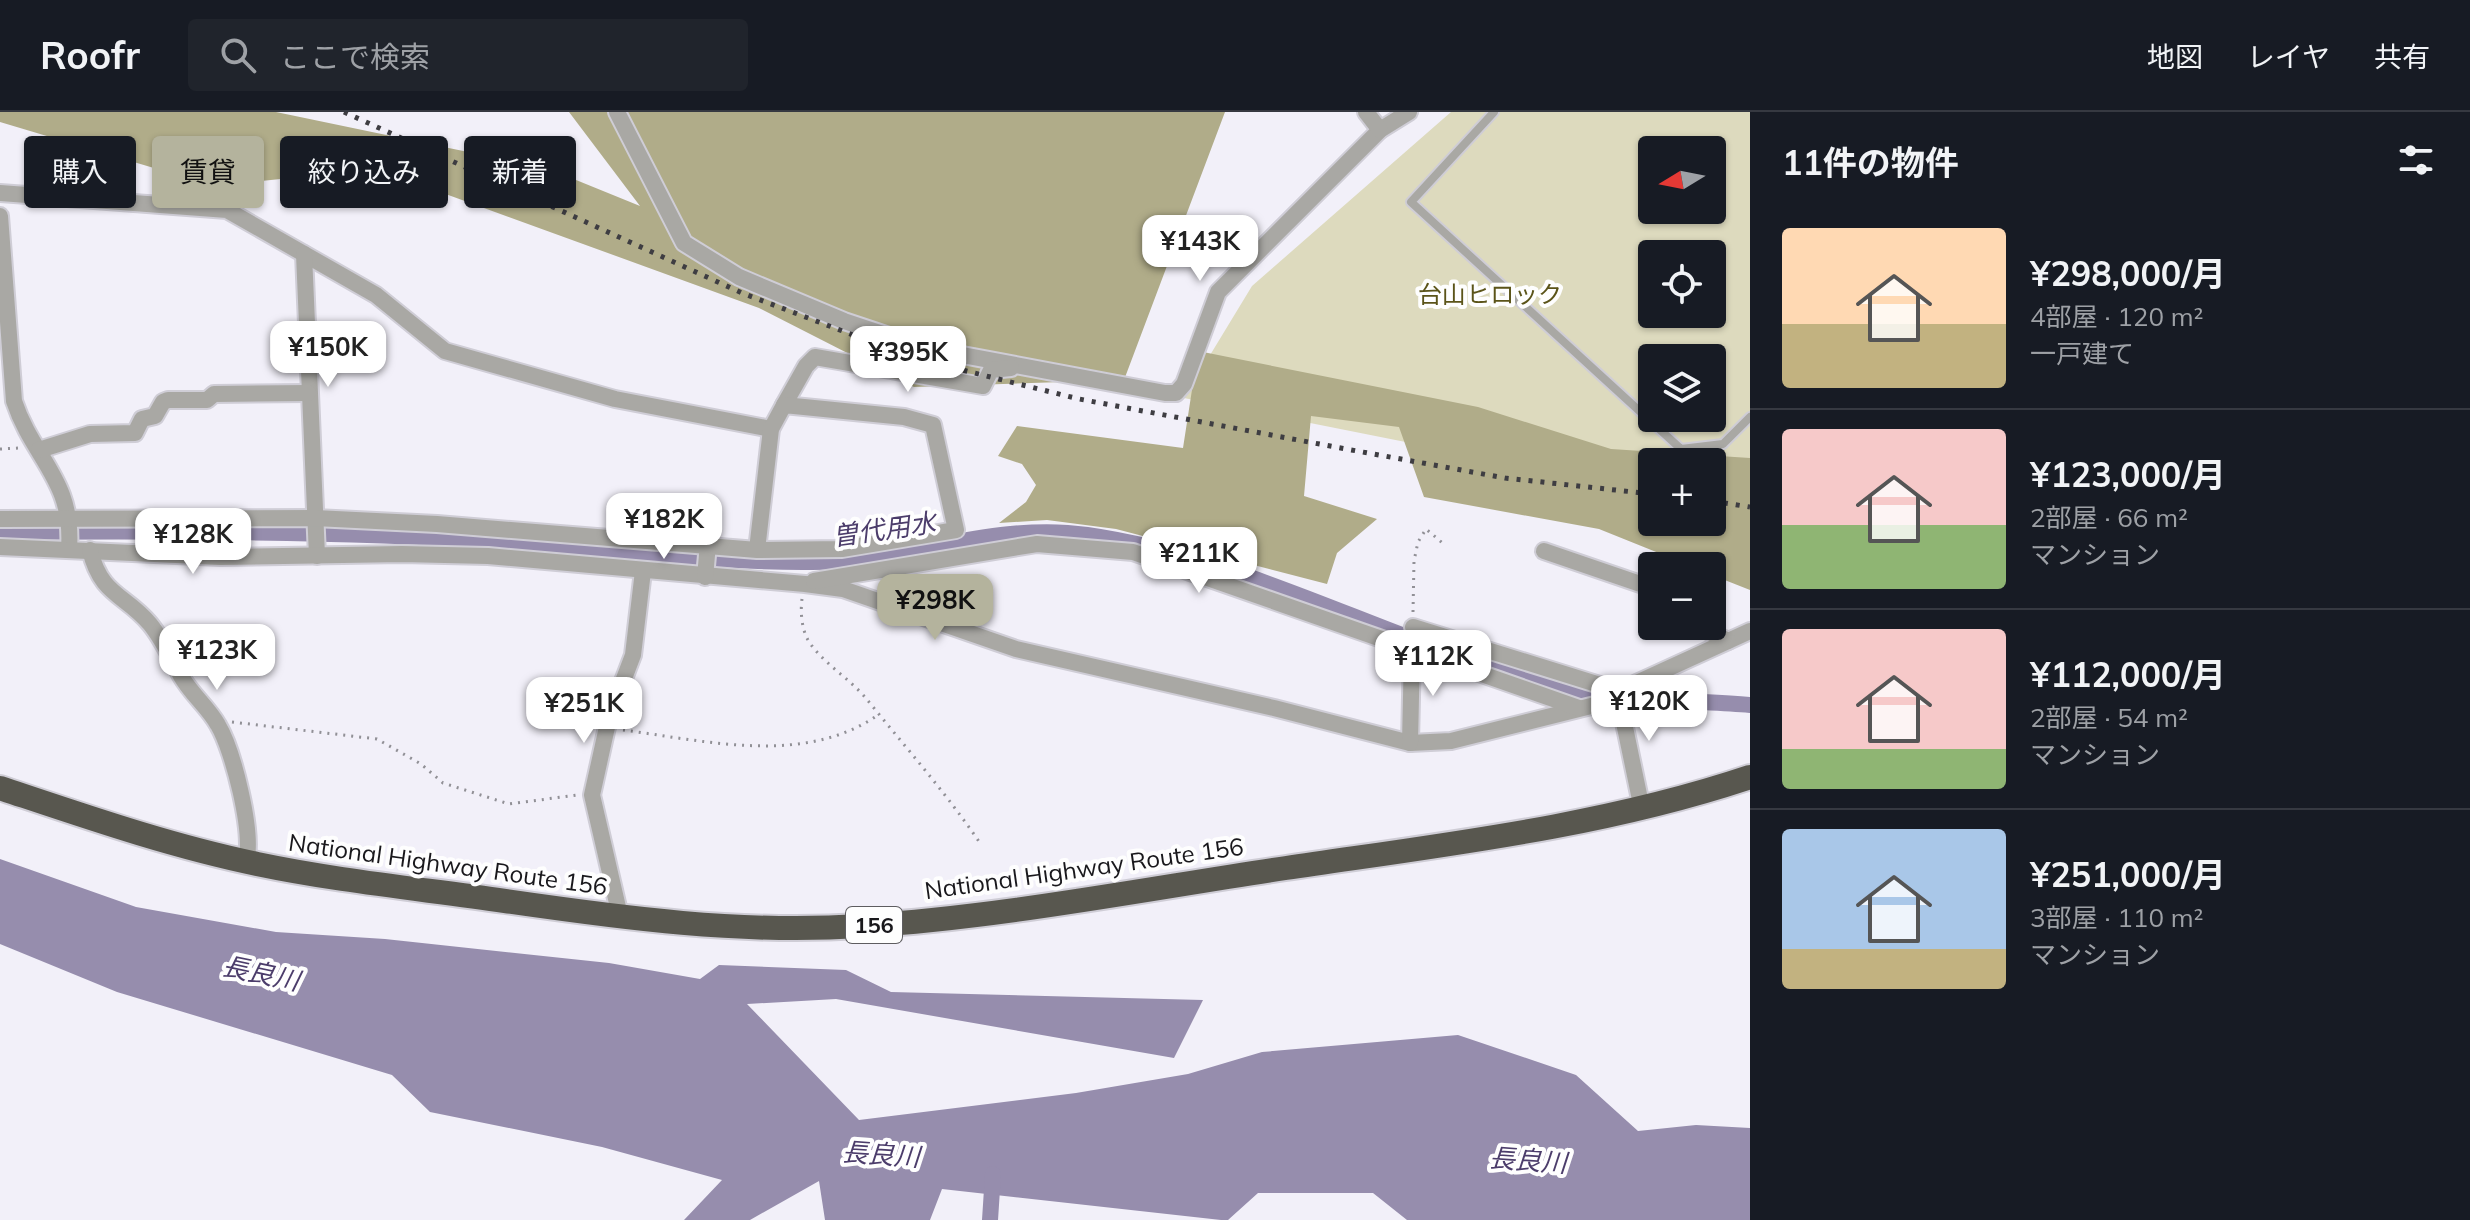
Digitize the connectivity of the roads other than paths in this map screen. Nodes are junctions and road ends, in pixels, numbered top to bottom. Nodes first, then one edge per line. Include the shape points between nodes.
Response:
1 (617, 112) edge
2 (1366, 112) edge
3 (1409, 112) edge
4 (1494, 112) edge
5 (1380, 130) junction
6 (0, 193) edge
7 (0, 216) edge
8 (304, 254) junction
9 (1026, 367) junction
10 (308, 393) junction
11 (784, 405) junction
12 (1750, 417) edge
13 (771, 429) junction
14 (39, 450) junction
15 (0, 519) edge
16 (69, 533) junction
17 (316, 535) junction
18 (522, 543) junction
19 (0, 547) edge
20 (90, 550) junction
21 (757, 550) junction
22 (1544, 551) dead end
23 (706, 560) junction
24 (643, 571) junction
25 (1638, 583) edge
26 (805, 584) junction
27 (1413, 627) road end
28 (1750, 631) edge
29 (1728, 641) joint
30 (1412, 651) junction
31 (1615, 696) junction
32 (1579, 708) junction
33 (1410, 743) junction
34 (1750, 777) edge
35 (0, 788) edge
36 (1642, 809) junction
37 (246, 861) junction
38 (620, 916) junction

1 - 9 street via 684,243 739,277 844,321 925,348
2 - 5 street
3 - 5 street
4 - 12 lane via 1411,202 1681,449 1723,444
5 - 9 street via 1218,292 1176,393
6 - 8 street via 207,206 243,217
7 - 14 street via 14,401
8 - 10 street
8 - 13 street via 376,295 445,351 615,399
9 - 11 street via 991,370 983,386 815,357
10 - 14 street via 168,400 155,416 142,419 135,433 90,434
10 - 17 street
11 - 13 street
11 - 21 street via 904,417 933,425 956,530 842,549
13 - 21 street
14 - 16 street via 63,492
15 - 16 street
16 - 17 street via 109,520
16 - 19 street
16 - 20 street
17 - 18 street
17 - 18 street via 402,554
17 - 20 street via 220,557
18 - 23 street
18 - 24 street
20 - 37 street via 105,583 163,641 182,678 218,725 243,815
21 - 23 street
22 - 25 street
23 - 24 street
23 - 26 street
24 - 38 street via 633,655 592,792
26 - 30 street via 993,549 1085,546 1153,557
26 - 33 street via 856,593 1016,649
27 - 31 street
28 - 29 street
29 - 31 street
30 - 32 street
30 - 33 street
31 - 32 street
31 - 36 street
32 - 33 street via 1451,741
34 - 36 highway, National Highway Route 156 / 156
35 - 37 highway, National Highway Route 156 / 156
36 - 38 highway, National Highway Route 156 / 156 via 1380,854 888,924 733,928
37 - 38 highway, National Highway Route 156 / 156

